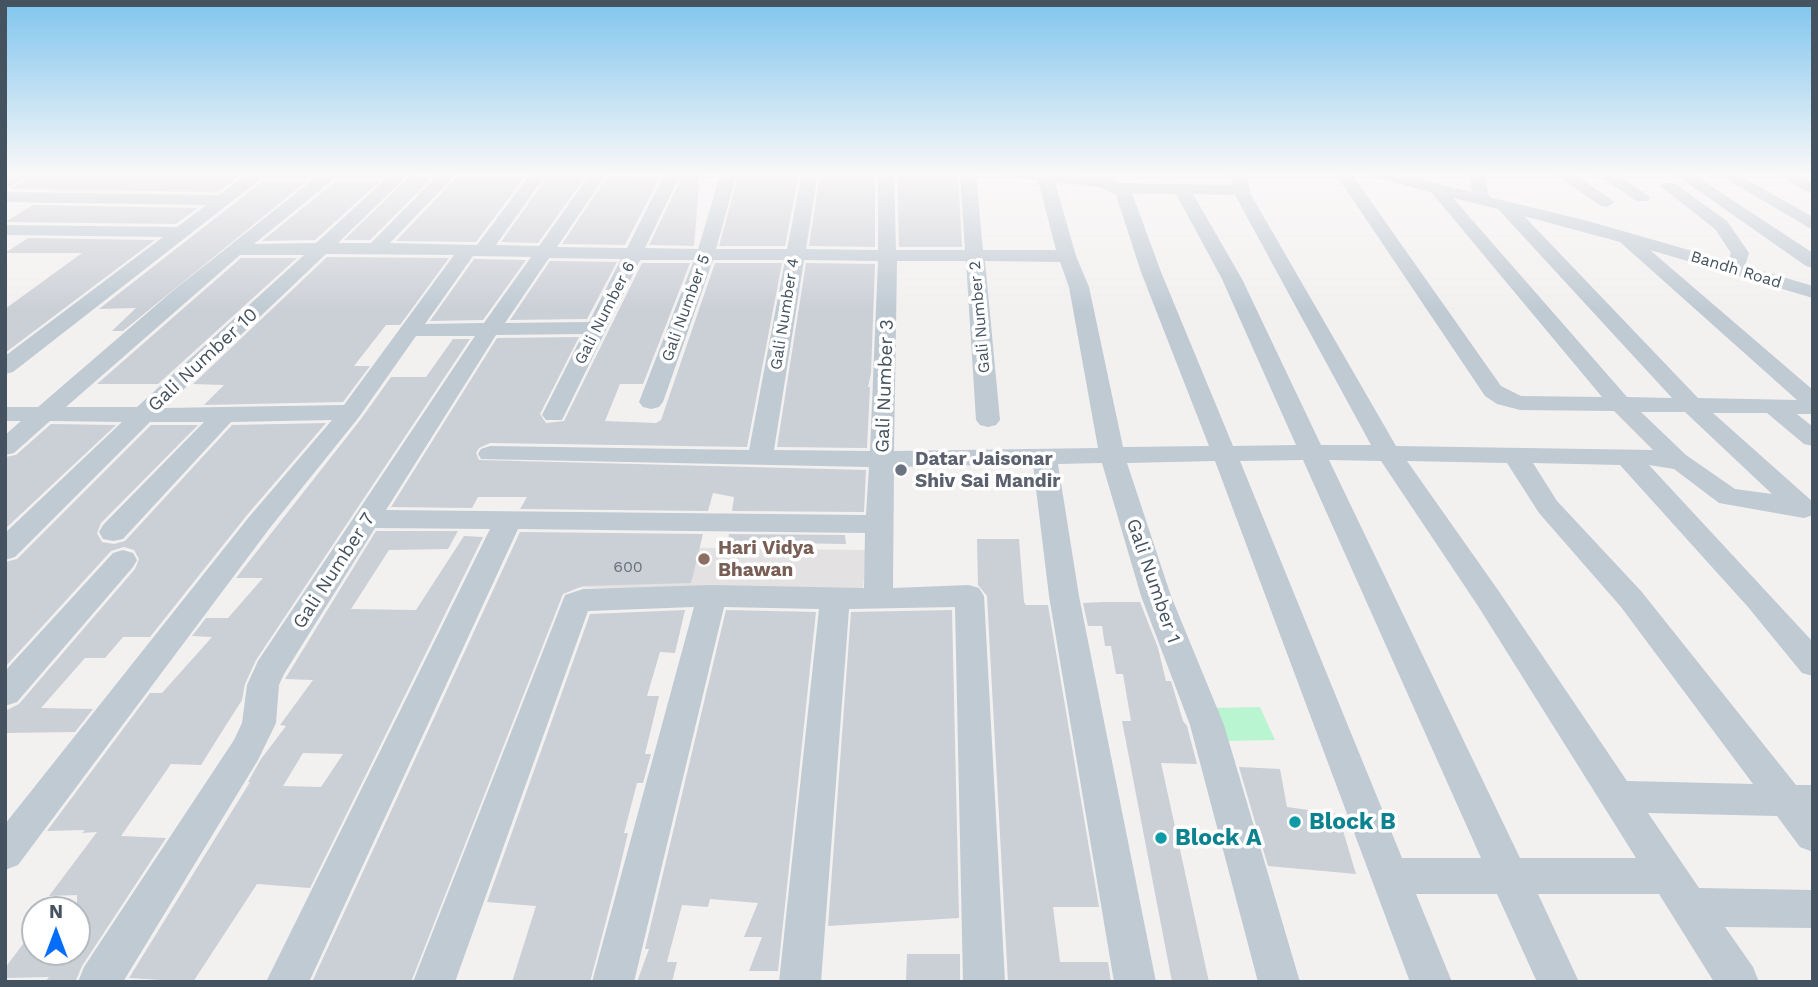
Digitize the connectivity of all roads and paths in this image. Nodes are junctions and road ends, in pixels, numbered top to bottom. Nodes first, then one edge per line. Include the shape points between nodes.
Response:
1 (199, 219) edge
2 (274, 219) edge
3 (354, 219) edge
4 (404, 219) edge
5 (501, 219) edge
6 (566, 219) edge
7 (652, 219) edge
8 (716, 219) edge
9 (801, 219) edge
10 (886, 219) edge
11 (971, 219) edge
12 (1057, 219) edge
13 (1133, 219) edge
14 (1199, 219) edge
15 (1258, 219) edge
16 (1375, 219) edge
17 (1462, 219) edge
18 (1510, 219) edge
19 (1557, 219) edge
20 (1606, 219) edge
21 (1713, 219) edge
22 (1748, 219) edge
23 (1721, 225) junction
24 (1758, 226) junction
25 (5, 230) edge
26 (1598, 230) junction
27 (183, 232) junction
28 (1624, 237) junction
29 (378, 248) junction
30 (235, 250) junction
31 (322, 250) junction
32 (474, 251) junction
33 (543, 251) junction
34 (636, 254) junction
35 (706, 254) junction
36 (794, 255) junction
37 (886, 255) junction
38 (974, 256) junction
39 (1067, 256) junction
40 (1813, 262) edge
41 (1734, 269) junction
42 (1813, 292) edge
43 (596, 328) junction
44 (489, 329) junction
45 (411, 330) junction
46 (5, 367) edge
47 (651, 402) dead end
48 (1813, 402) edge
49 (1621, 405) junction
50 (1693, 407) junction
51 (1774, 407) junction
52 (1813, 407) edge
53 (351, 412) junction
54 (46, 413) junction
55 (5, 414) edge
56 (145, 414) junction
57 (224, 415) junction
58 (554, 415) dead end
59 (988, 420) dead end
60 (1813, 439) edge
61 (5, 448) edge
62 (1223, 452) junction
63 (1312, 452) junction
64 (1388, 453) junction
65 (490, 454) dead end
66 (1514, 454) junction
67 (1112, 455) junction
68 (760, 456) junction
69 (1044, 456) junction
70 (1627, 457) junction
71 (883, 458) junction
72 (1676, 459) junction
73 (1807, 512) edge
74 (368, 519) junction
75 (509, 519) junction
76 (879, 524) junction
77 (5, 550) edge
78 (712, 596) junction
79 (837, 599) junction
80 (879, 599) junction
81 (1813, 664) edge
82 (5, 693) edge
83 (1616, 796) junction
84 (1800, 800) edge
85 (1813, 835) edge
86 (5, 853) edge
87 (1390, 876) junction
88 (1509, 876) junction
89 (1678, 892) junction
90 (1813, 909) edge
91 (99, 982) edge
92 (287, 982) edge
93 (435, 982) edge
94 (613, 982) edge
95 (800, 982) edge
96 (984, 982) edge
97 (1135, 982) edge
98 (1279, 982) edge
99 (1430, 982) edge
100 (1558, 982) edge
101 (1738, 982) edge

1 - 27 street
2 - 30 street
3 - 31 street, Gali Number 10
4 - 29 street
5 - 32 street
6 - 33 street, Gali Number 7
7 - 34 street, Gali Number 6
8 - 35 street, Gali Number 5
9 - 36 street, Gali Number 4
10 - 37 street, Gali Number 3
11 - 38 street, Gali Number 2
12 - 39 street, Gali Number 1
13 - 62 street
14 - 63 street via 1232,279
15 - 64 street
16 - 49 street via 1493,391 1520,403
17 - 49 street
18 - 50 street
19 - 26 street, Bandh Road
20 - 26 street
21 - 23 street
22 - 24 street
23 - 24 street
23 - 41 street via 1740,253
24 - 40 street
25 - 27 street
26 - 28 street, Bandh Road
27 - 46 street
28 - 41 street, Bandh Road
28 - 48 street
29 - 31 street
29 - 32 street
30 - 31 street
30 - 54 street
31 - 56 street, Gali Number 10
32 - 33 street
32 - 45 street
33 - 34 street
33 - 44 street, Gali Number 7
34 - 35 street
34 - 43 street, Gali Number 6
35 - 36 street
35 - 47 street, Gali Number 5
36 - 37 street
36 - 68 street, Gali Number 4
37 - 38 street
37 - 71 street, Gali Number 3
38 - 39 street
38 - 59 street, Gali Number 2
39 - 67 street, Gali Number 1 via 1079,287
41 - 42 street, Bandh Road
43 - 44 street
43 - 58 street, Gali Number 6
44 - 45 street
44 - 74 street, Gali Number 7
45 - 53 street
49 - 50 street
49 - 72 street
50 - 51 street
50 - 73 street
51 - 52 street
51 - 60 street
53 - 57 street
53 - 86 street via 259,523
54 - 55 street
54 - 56 street
54 - 61 street
56 - 57 street
56 - 77 street, Gali Number 10
57 - 82 street
62 - 63 street
62 - 67 street
62 - 87 street
63 - 64 street
63 - 88 street
64 - 66 street
64 - 83 street
65 - 68 street
66 - 70 street
66 - 84 street via 1548,507
67 - 69 street
67 - 98 street, Gali Number 1 via 1156,596 1207,725
68 - 71 street
69 - 71 street
69 - 97 street via 1064,596
70 - 72 street
70 - 81 street
71 - 76 street, Gali Number 3
72 - 73 street via 1727,497
74 - 75 street
74 - 91 street, Gali Number 7 via 269,670 258,723 246,750
75 - 76 street
75 - 92 street
76 - 80 street, Gali Number 3
78 - 79 street
78 - 93 street via 574,604
78 - 94 street
79 - 80 street
79 - 95 street
80 - 96 street via 969,596
83 - 84 street
83 - 89 street
84 - 85 street
87 - 88 street
87 - 99 street
88 - 89 street
88 - 100 street
89 - 90 street
89 - 101 street

